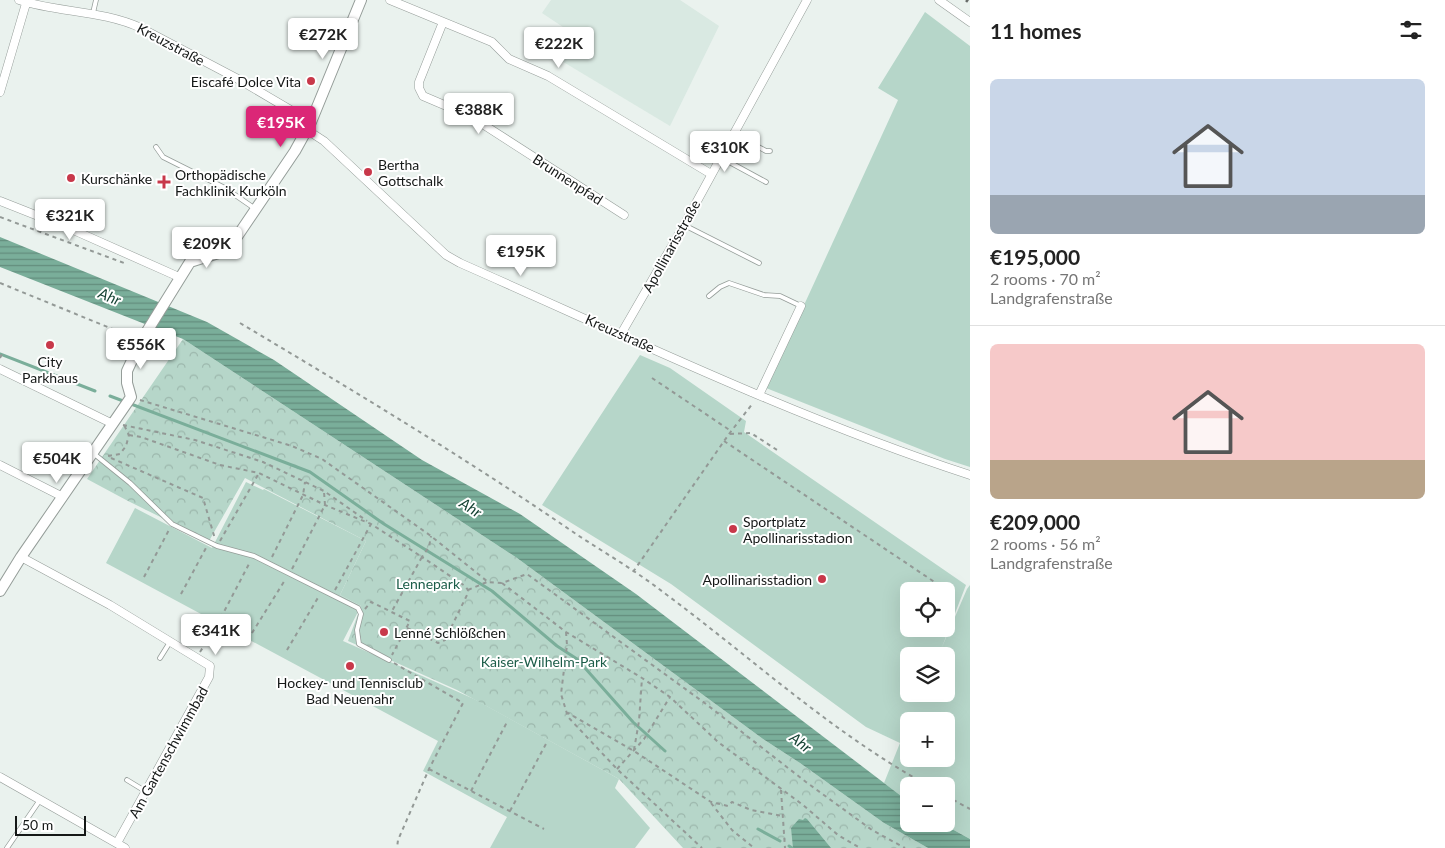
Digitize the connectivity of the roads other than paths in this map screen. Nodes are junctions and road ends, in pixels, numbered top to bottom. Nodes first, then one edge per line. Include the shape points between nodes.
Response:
1 (96, 0) edge
2 (361, 0) edge
3 (390, 0) edge
4 (807, 0) edge
5 (939, 0) edge
6 (24, 1) edge
7 (93, 13) junction
8 (443, 22) junction
9 (970, 22) edge
10 (0, 92) edge
11 (309, 126) junction
12 (734, 134) junction
13 (156, 147) dead end
14 (770, 151) dead end
15 (720, 157) junction
16 (711, 174) junction
17 (766, 182) dead end
18 (0, 201) edge
19 (256, 209) junction
20 (624, 215) dead end
21 (684, 225) junction
22 (759, 263) dead end
23 (179, 277) junction
24 (710, 296) dead end
25 (801, 306) joint
26 (621, 334) junction
27 (0, 369) edge
28 (759, 395) junction
29 (113, 424) junction
30 (93, 453) junction
31 (0, 465) edge
32 (970, 475) edge
33 (63, 497) junction
34 (21, 557) junction
35 (0, 591) edge
36 (170, 642) junction
37 (160, 658) dead end
38 (389, 660) road end
39 (0, 777) edge
40 (127, 780) dead end
41 (145, 791) junction
42 (40, 800) junction
43 (117, 843) junction
44 (7, 848) edge
45 (125, 848) edge

1 - 7 lane
2 - 11 street
3 - 8 street
4 - 12 street, Apollinarisstraße
5 - 9 street
6 - 7 street, Kreuzstraße via 61,11
6 - 10 street
7 - 11 street, Kreuzstraße via 124,20 141,28 238,80
8 - 16 street via 492,42 509,59 548,76
8 - 20 street, Brunnenpfad via 419,82 423,96 470,116
11 - 19 street
11 - 26 street, Kreuzstraße via 446,255
12 - 14 lane
12 - 15 street, Apollinarisstraße
13 - 19 lane via 163,157 225,188
15 - 16 street, Apollinarisstraße
15 - 17 lane
16 - 21 street, Apollinarisstraße
18 - 23 street
19 - 23 street via 228,250 190,262
21 - 22 lane
21 - 26 street, Apollinarisstraße
23 - 29 street via 141,340 127,371 129,401
24 - 25 lane via 729,283 764,296 780,296
25 - 28 street
26 - 28 street, Kreuzstraße
27 - 29 street
28 - 32 street, Kreuzstraße
29 - 30 street
30 - 33 street
30 - 38 lane via 130,482 172,524 217,546 254,556 358,608 359,644
31 - 33 street
33 - 34 street
34 - 35 street
34 - 36 street, Am Gartenschwimmbad
36 - 37 lane
36 - 41 street, Am Gartenschwimmbad via 210,666 210,677
39 - 42 street
40 - 41 lane
41 - 43 street, Am Gartenschwimmbad
42 - 43 street
42 - 44 lane
43 - 45 street

